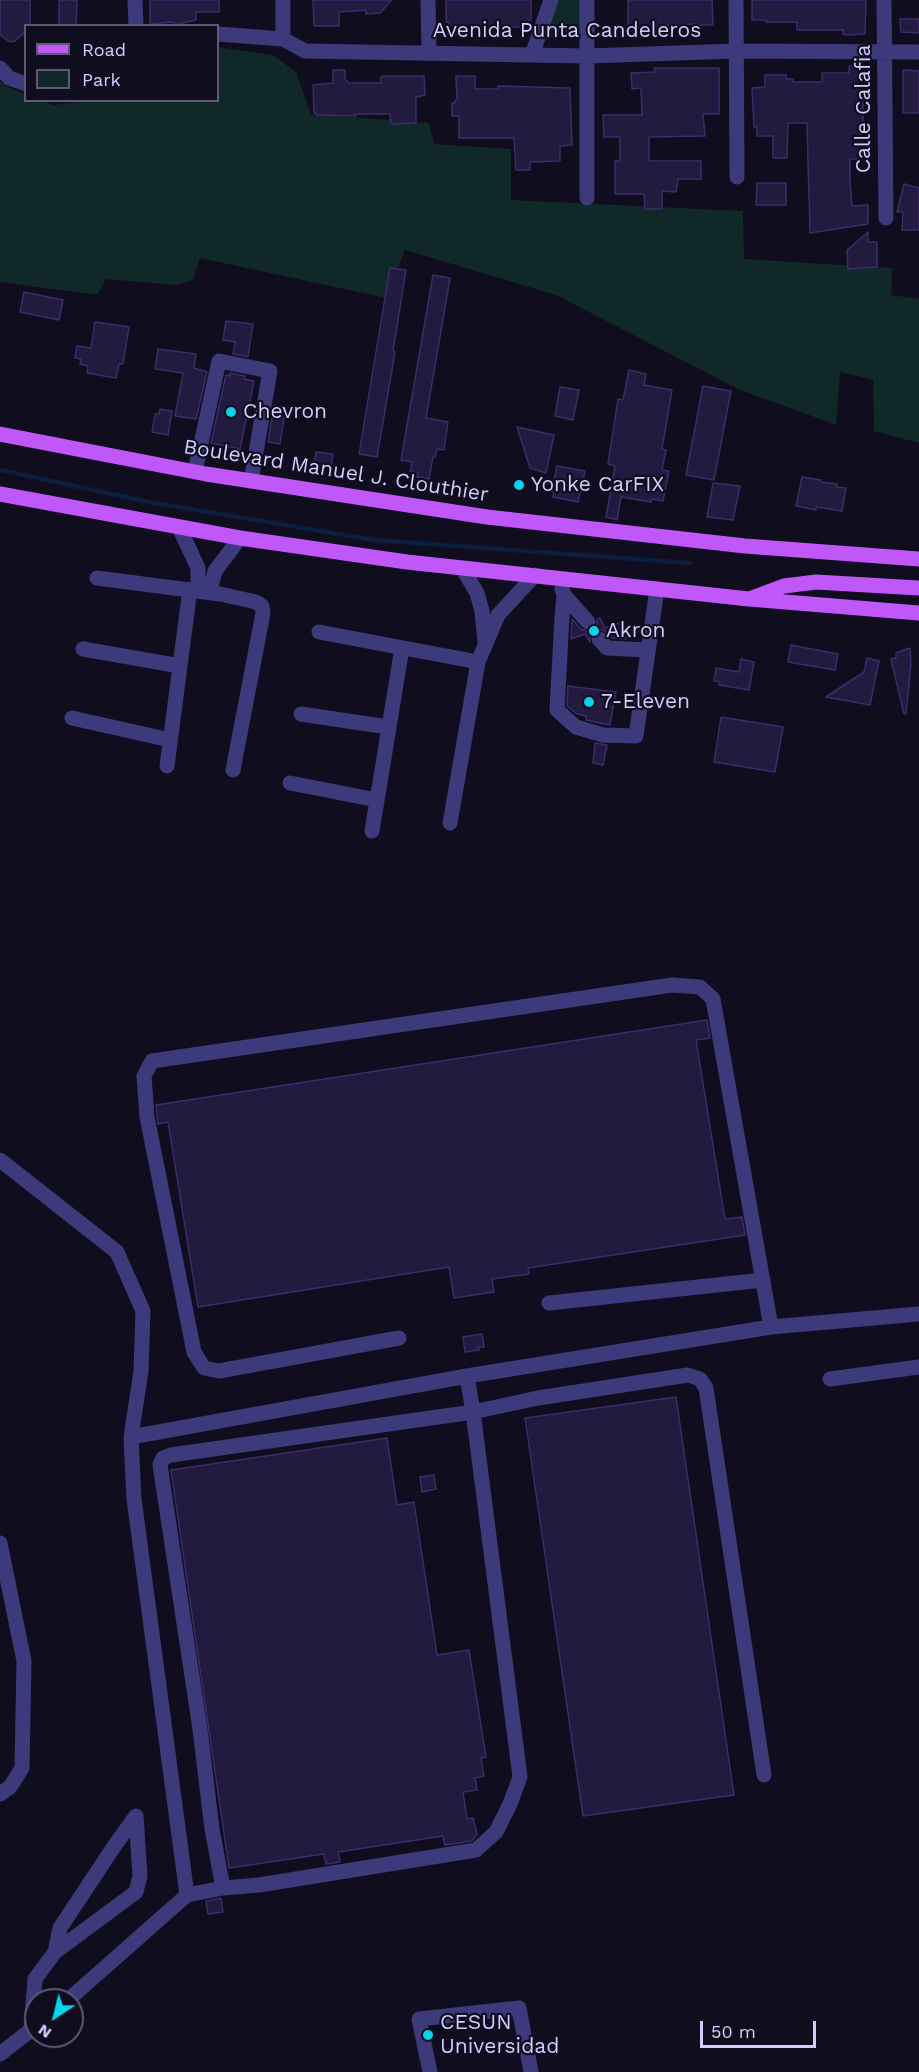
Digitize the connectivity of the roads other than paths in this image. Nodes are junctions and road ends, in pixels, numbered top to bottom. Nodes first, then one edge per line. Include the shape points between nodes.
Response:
1 (135, 0) edge
2 (283, 0) edge
3 (428, 0) edge
4 (551, 0) edge
5 (587, 0) edge
6 (736, 0) edge
7 (884, 0) edge
8 (136, 24) edge
9 (219, 34) edge
10 (283, 39) junction
11 (736, 51) junction
12 (429, 52) junction
13 (919, 52) edge
14 (885, 53) junction
15 (532, 55) junction
16 (587, 56) junction
17 (0, 68) edge
18 (24, 83) edge
19 (737, 177) dead end
20 (587, 198) dead end
21 (886, 218) dead end
22 (0, 434) edge
23 (195, 471) junction
24 (252, 481) junction
25 (0, 494) edge
26 (179, 527) junction
27 (240, 538) junction
28 (919, 559) edge
29 (462, 568) junction
30 (535, 575) junction
31 (98, 578) dead end
32 (557, 578) junction
33 (919, 588) edge
34 (657, 589) junction
35 (198, 591) junction
36 (564, 595) junction
37 (749, 599) junction
38 (919, 613) edge
39 (588, 622) dead end
40 (319, 632) dead end
41 (599, 639) dead end
42 (485, 645) junction
43 (402, 648) junction
44 (83, 649) dead end
45 (647, 650) junction
46 (478, 662) junction
47 (180, 666) junction
48 (301, 714) dead end
49 (72, 718) dead end
50 (388, 727) junction
51 (170, 740) junction
52 (167, 766) dead end
53 (233, 770) dead end
54 (290, 783) dead end
55 (377, 800) junction
56 (450, 823) dead end
57 (372, 831) dead end
58 (0, 1160) edge
59 (763, 1280) junction
60 (549, 1303) dead end
61 (919, 1314) edge
62 (771, 1327) junction
63 (399, 1338) dead end
64 (919, 1367) edge
65 (467, 1376) junction
66 (830, 1379) dead end
67 (473, 1412) junction
68 (131, 1437) junction
69 (0, 1543) edge
70 (764, 1775) dead end
71 (0, 1794) edge
72 (223, 1888) junction
73 (187, 1896) junction
74 (55, 1952) junction
75 (35, 1988) edge
76 (82, 1988) edge
77 (24, 2036) edge
78 (0, 2054) edge
79 (430, 2072) edge
80 (531, 2072) edge

1 - 8 street
2 - 10 street
3 - 12 street
4 - 15 street
5 - 16 street
6 - 11 street
7 - 14 street, Calle Calafia
9 - 10 street, Avenida Punta Candeleros
10 - 12 street, Avenida Punta Candeleros via 305,51
11 - 14 street, Avenida Punta Candeleros
11 - 16 street, Avenida Punta Candeleros
11 - 19 street
12 - 15 street, Avenida Punta Candeleros
13 - 14 street, Avenida Punta Candeleros
14 - 21 street, Calle Calafia
15 - 16 street, Avenida Punta Candeleros
16 - 20 street
17 - 18 street via 9,78
22 - 23 main road, Boulevard Manuel J. Clouthier
23 - 24 main road, Boulevard Manuel J. Clouthier
23 - 24 street via 219,360 270,371
24 - 28 main road, Boulevard Manuel J. Clouthier via 597,530
25 - 26 main road
26 - 27 main road
26 - 35 street via 198,568
27 - 29 main road
27 - 35 street via 215,571 212,583
29 - 30 main road
29 - 42 street via 477,593
30 - 32 main road
30 - 42 street via 498,615
31 - 35 street
32 - 34 main road
32 - 36 street
33 - 37 main road via 816,582 784,586
34 - 37 main road
34 - 45 street
35 - 47 street
35 - 53 street via 262,606
36 - 39 street
36 - 45 street via 557,710 576,727 603,735 636,736
37 - 38 main road
40 - 43 street
41 - 45 street via 608,648
42 - 46 street
43 - 46 street
43 - 50 street
44 - 47 street
46 - 56 street
47 - 51 street
48 - 50 street
49 - 51 street
50 - 55 street
51 - 52 street
54 - 55 street
55 - 57 street
58 - 68 street via 117,1252 143,1311 141,1371
59 - 60 street
59 - 62 street
59 - 63 street via 713,999 700,987 672,985 152,1061 144,1076 147,1117 194,1352 204,1368 219,1371
61 - 62 street
62 - 65 street
64 - 66 street
65 - 67 street
65 - 68 street
67 - 70 street via 688,1375 700,1379 706,1388
67 - 72 street via 520,1777 506,1813 496,1832 476,1850
67 - 72 street via 163,1458 160,1465
68 - 73 street via 134,1499
69 - 71 street via 24,1661 22,1768 10,1787
72 - 73 street
73 - 76 street
74 - 74 street via 136,1892 140,1876 136,1816 60,1928
74 - 75 street via 35,1980
77 - 78 street
79 - 80 street via 419,2019 519,2008

